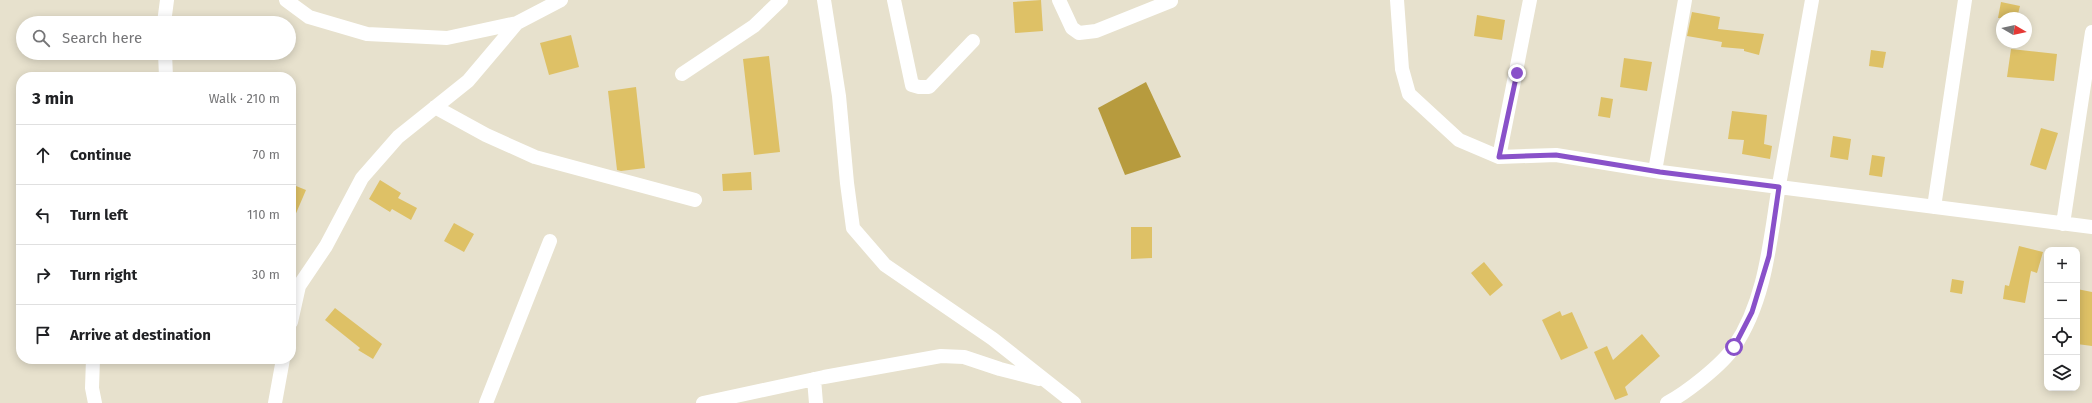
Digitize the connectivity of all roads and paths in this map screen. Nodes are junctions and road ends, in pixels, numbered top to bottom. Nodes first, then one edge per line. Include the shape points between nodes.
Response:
1 (167, 0) edge
2 (286, 0) edge
3 (561, 0) edge
4 (780, 0) edge
5 (824, 0) edge
6 (894, 0) edge
7 (1059, 0) edge
8 (1397, 0) edge
9 (1530, 0) edge
10 (1684, 0) edge
11 (1812, 0) edge
12 (1965, 0) edge
13 (1171, 1) edge
14 (165, 16) edge
15 (517, 23) junction
16 (2092, 32) edge
17 (973, 41) dead end
18 (165, 60) edge
19 (166, 72) edge
20 (682, 74) dead end
21 (435, 107) junction
22 (1499, 157) junction
23 (1655, 171) junction
24 (1779, 187) junction
25 (695, 200) dead end
26 (1934, 207) junction
27 (2063, 224) junction
28 (2092, 228) edge
29 (550, 240) dead end
30 (296, 284) edge
31 (92, 364) edge
32 (282, 364) edge
33 (814, 379) junction
34 (1046, 381) junction
35 (95, 403) edge
36 (275, 403) edge
37 (486, 403) edge
38 (703, 403) edge
39 (816, 403) edge
40 (1074, 403) edge
41 (1667, 403) edge

1 - 14 street
2 - 15 street via 309,17 367,34 447,38
3 - 15 street
4 - 20 street via 754,26
5 - 34 street via 839,96 853,228 885,265 993,339
6 - 17 street via 912,85 928,87
7 - 13 street via 1072,28 1079,33 1096,31
8 - 22 street via 1402,69 1408,94 1459,140
9 - 22 street
10 - 23 street
11 - 24 street
12 - 26 street
15 - 21 street via 468,81
16 - 27 street
18 - 19 street
21 - 25 street via 486,135 535,157
21 - 30 street via 398,137 362,178 326,246
22 - 23 street via 1556,155
23 - 24 street
24 - 26 street
24 - 41 street via 1769,256 1752,312 1734,347 1721,362
26 - 27 street
27 - 28 street
29 - 37 street
31 - 35 street
32 - 36 street
33 - 34 street via 942,356 964,357
33 - 38 street
33 - 39 street
34 - 40 street

